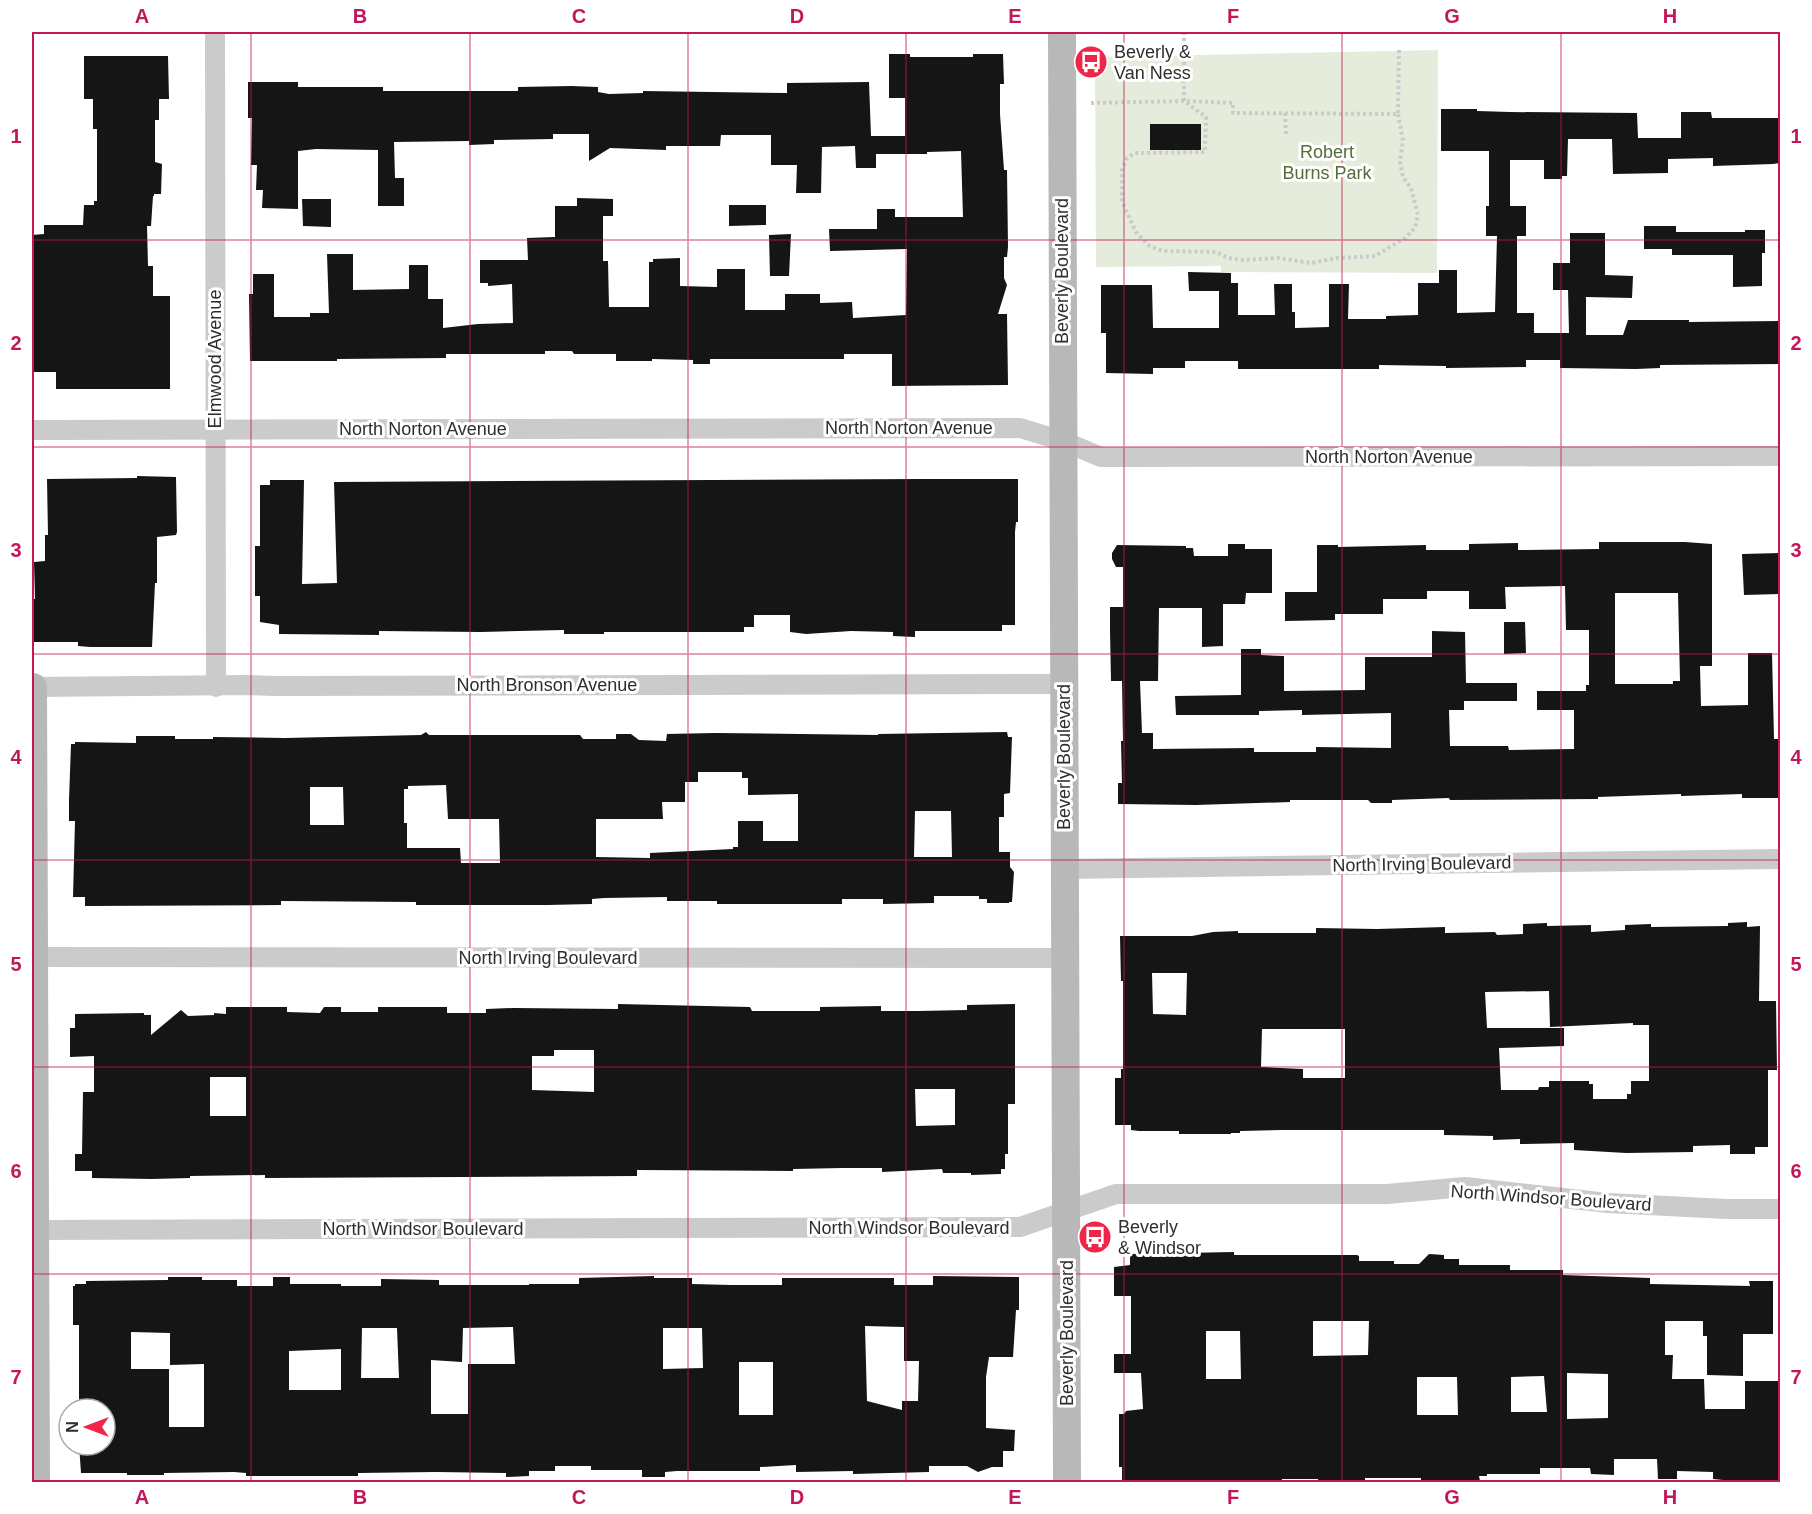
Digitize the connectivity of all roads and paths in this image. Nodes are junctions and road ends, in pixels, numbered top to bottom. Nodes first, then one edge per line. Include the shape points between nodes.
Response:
1 (215, 32) edge
2 (1062, 32) edge
3 (1184, 32) edge
4 (1399, 50) dead end
5 (1184, 101) junction
6 (1090, 103) dead end
7 (1285, 113) junction
8 (1398, 114) junction
9 (1286, 136) dead end
10 (32, 430) edge
11 (215, 430) junction
12 (1063, 441) junction
13 (1780, 456) edge
14 (1064, 684) junction
15 (32, 687) edge
16 (216, 687) junction
17 (1780, 859) edge
18 (1064, 869) junction
19 (32, 957) edge
20 (1065, 958) junction
21 (1780, 1209) edge
22 (1066, 1213) junction
23 (33, 1230) edge
24 (36, 1482) edge
25 (1067, 1482) edge

1 - 11 street, Elmwood Avenue
2 - 12 main road, Beverly Boulevard
3 - 5 path
4 - 8 path
5 - 6 path
5 - 7 path via 1233,103 1233,113
5 - 8 path via 1206,117 1205,152 1135,153 1126,158 1122,178 1124,210 1148,245 1163,251 1216,252 1242,260 1278,258 1311,262 1375,256 1405,238 1415,228 1418,215 1400,162 1403,141
7 - 8 path
7 - 9 path
10 - 11 street, North Norton Avenue
11 - 12 street, North Norton Avenue via 1020,428
11 - 16 street, Elmwood Avenue
12 - 13 street, North Norton Avenue via 1101,457
12 - 14 main road, Beverly Boulevard
14 - 16 street, North Bronson Avenue
14 - 18 main road, Beverly Boulevard
15 - 16 street, North Bronson Avenue
15 - 19 main road
17 - 18 street, North Irving Boulevard
18 - 20 main road, Beverly Boulevard
19 - 20 street, North Irving Boulevard
19 - 23 main road
20 - 22 main road, Beverly Boulevard
21 - 22 street, North Windsor Boulevard via 1608,1203 1465,1187 1387,1194 1116,1194
22 - 23 street, North Windsor Boulevard via 1020,1227
22 - 25 main road, Beverly Boulevard
23 - 24 main road

